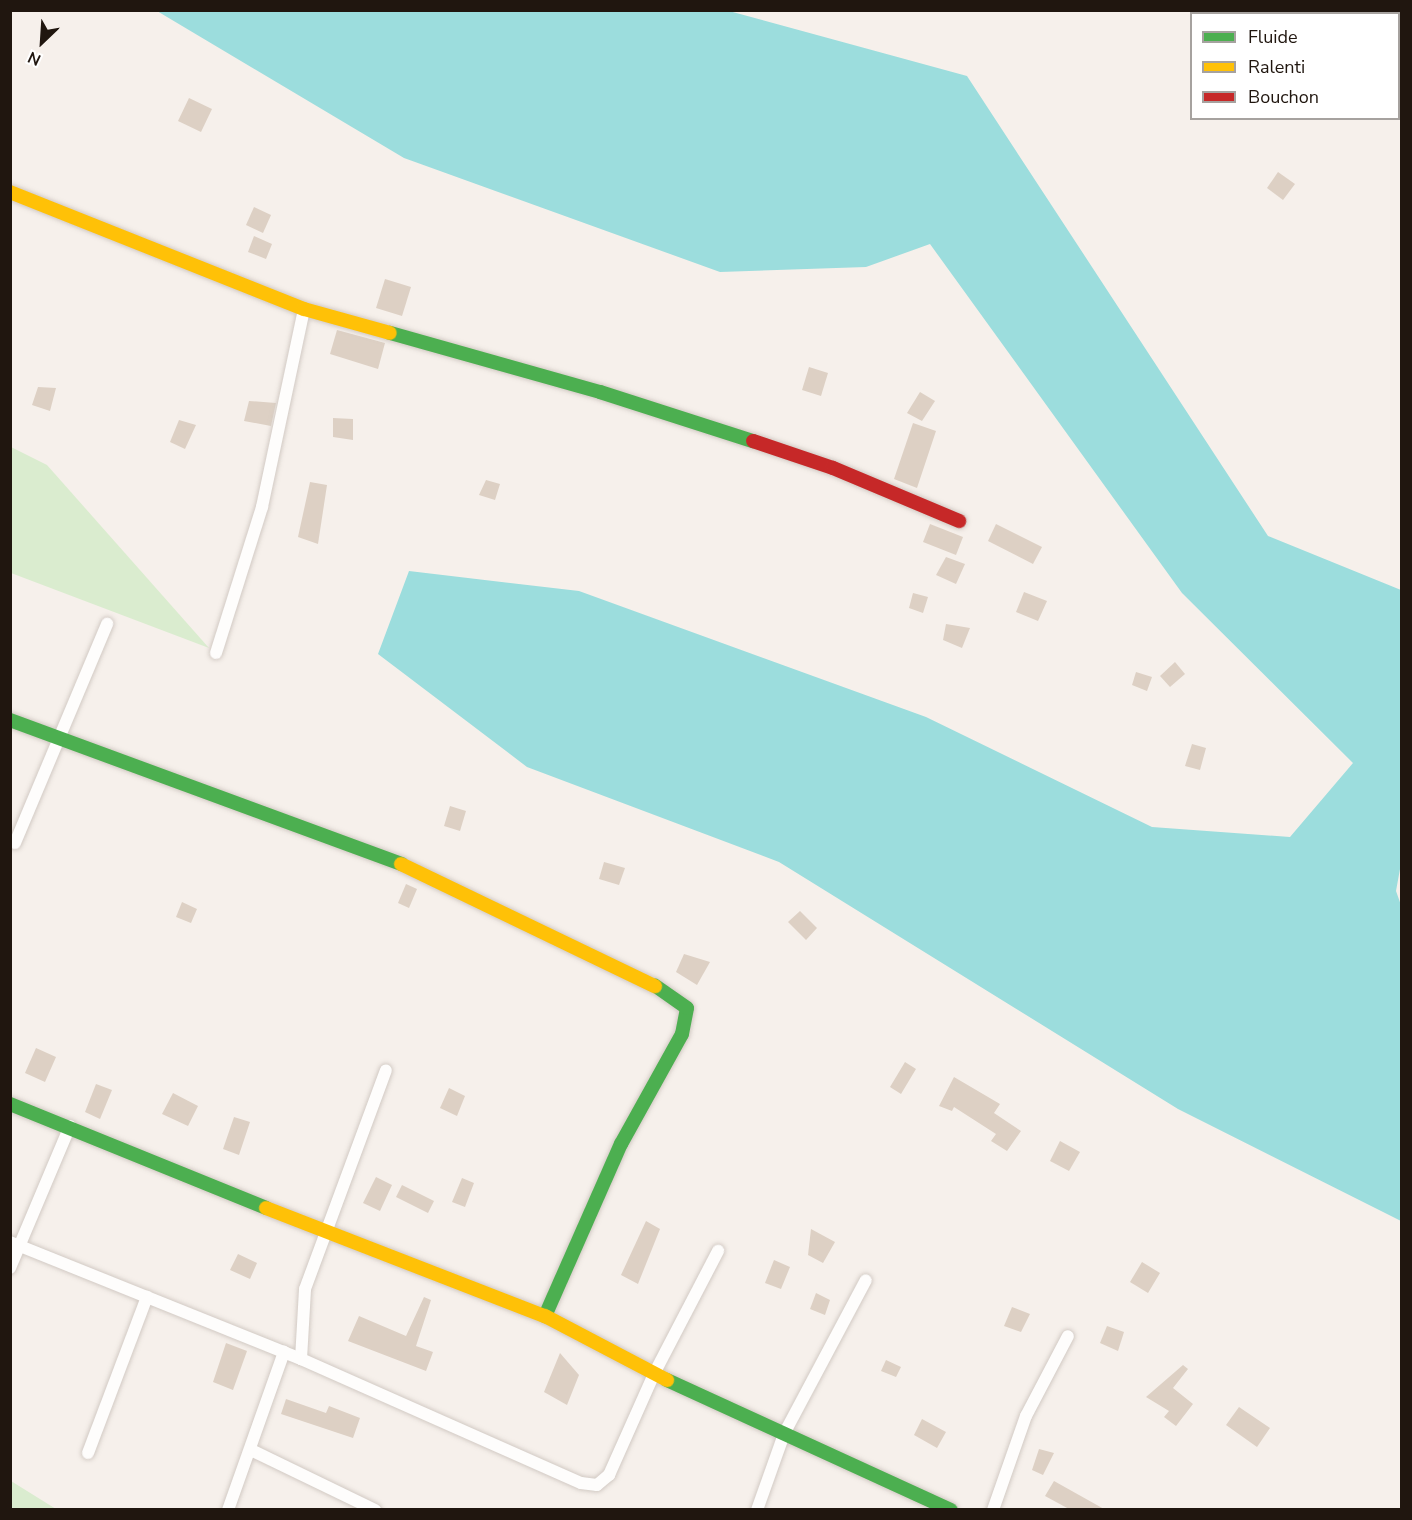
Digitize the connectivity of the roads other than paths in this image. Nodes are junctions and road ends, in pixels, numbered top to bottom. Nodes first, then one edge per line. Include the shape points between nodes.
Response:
1 (10, 192) edge
2 (304, 309) junction
3 (959, 521) dead end
4 (107, 624) dead end
5 (216, 653) dead end
6 (10, 720) edge
7 (56, 737) junction
8 (15, 843) dead end
9 (386, 1070) dead end
10 (10, 1104) edge
11 (70, 1126) junction
12 (327, 1233) junction
13 (15, 1244) edge
14 (718, 1251) dead end
15 (10, 1268) edge
16 (866, 1280) dead end
17 (147, 1297) junction
18 (545, 1316) junction
19 (1068, 1336) dead end
20 (284, 1352) junction
21 (301, 1359) junction
22 (654, 1374) junction
23 (784, 1434) junction
24 (250, 1450) junction
25 (88, 1453) dead end
26 (228, 1509) edge
27 (375, 1509) edge
28 (757, 1509) edge
29 (951, 1509) edge
30 (993, 1509) edge

1 - 2 street
2 - 3 street via 699,423 833,468
2 - 5 street via 262,507
4 - 7 street
6 - 7 street
7 - 8 street
7 - 18 street via 383,855 656,986 687,1008 682,1034 621,1144
9 - 12 street
10 - 11 street
11 - 12 street
11 - 13 street
12 - 18 street
12 - 21 street via 305,1289
13 - 15 street
13 - 17 street
14 - 22 street
16 - 23 street
17 - 20 street
17 - 25 street
18 - 22 street
19 - 30 street via 1026,1416
20 - 21 street
20 - 24 street
21 - 22 street via 589,1485 604,1482 609,1475
22 - 23 street
23 - 28 street
23 - 29 street
24 - 26 street
24 - 27 street

